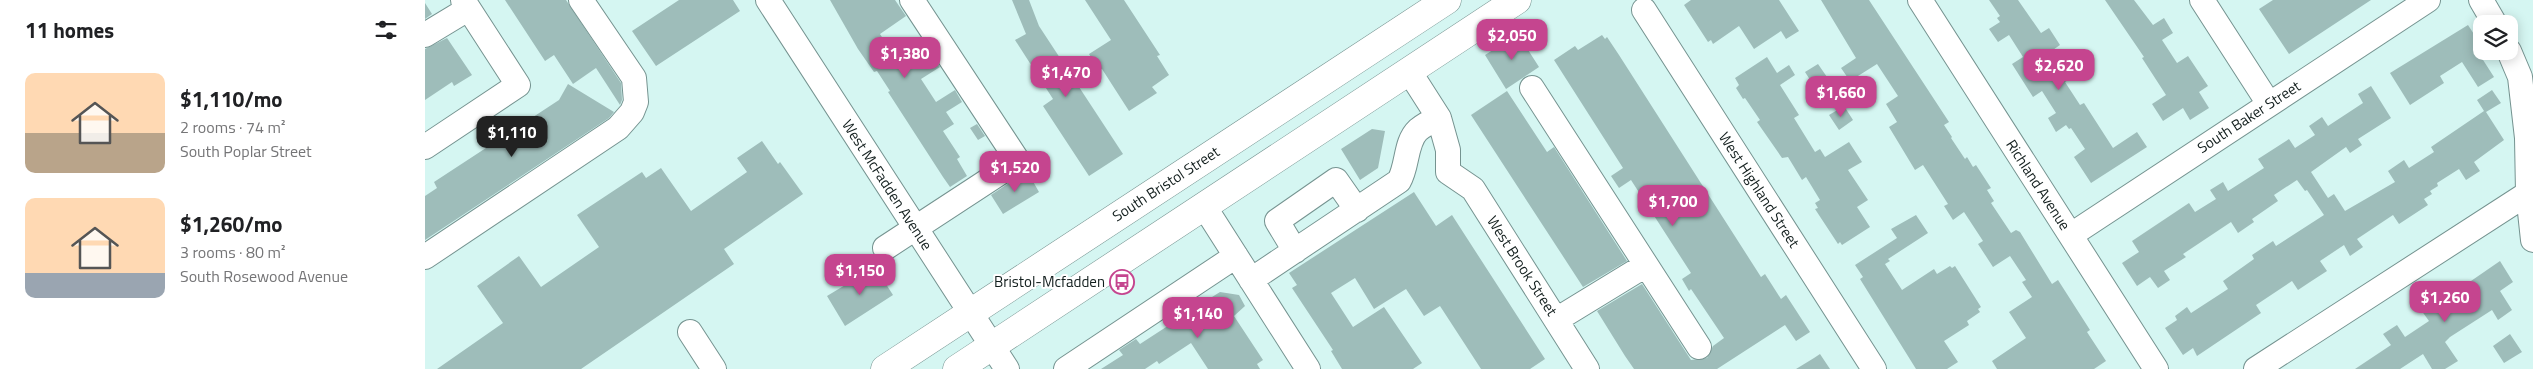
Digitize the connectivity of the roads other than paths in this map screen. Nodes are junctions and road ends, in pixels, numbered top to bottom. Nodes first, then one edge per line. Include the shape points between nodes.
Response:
1 (581, 0) edge
2 (768, 0) edge
3 (912, 0) edge
4 (1447, 0) edge
5 (1517, 0) edge
6 (1920, 0) edge
7 (2202, 0) edge
8 (2428, 0) edge
9 (2481, 0) edge
10 (465, 4) edge
11 (1644, 10) dead end
12 (2490, 15) edge
13 (425, 35) edge
14 (2513, 60) edge
15 (1409, 71) junction
16 (1532, 88) dead end
17 (2269, 104) junction
18 (1439, 118) junction
19 (425, 147) edge
20 (2531, 191) edge
21 (1204, 206) junction
22 (1357, 210) junction
23 (915, 228) junction
24 (2071, 235) junction
25 (2533, 240) edge
26 (885, 248) dead end
27 (1295, 251) junction
28 (1236, 256) junction
29 (425, 257) edge
30 (1646, 265) junction
31 (1251, 280) junction
32 (971, 313) junction
33 (1556, 320) junction
34 (690, 332) dead end
35 (992, 346) junction
36 (1699, 347) dead end
37 (714, 369) edge
38 (885, 369) edge
39 (957, 369) edge
40 (1007, 369) edge
41 (1066, 369) edge
42 (1308, 369) edge
43 (1587, 369) edge
44 (1874, 369) edge
45 (2157, 369) edge
46 (2256, 369) edge

1 - 29 street via 634,78 637,102 632,112 618,128
2 - 23 street, West McFadden Avenue
3 - 23 street via 1018,161
4 - 32 main road, South Bristol Street
5 - 15 main road
6 - 24 street, Richland Avenue
7 - 17 street
8 - 17 street, South Baker Street
9 - 12 street
10 - 13 street
10 - 19 street via 518,85
11 - 44 street, West Highland Street
14 - 20 street via 2520,77
15 - 18 street
15 - 21 main road
16 - 30 street
17 - 24 street, South Baker Street
18 - 22 street via 1418,130 1412,138 1404,174 1399,182
18 - 33 street, West Brook Street via 1448,150 1448,172 1473,189
20 - 25 street
20 - 46 street
21 - 28 street
21 - 35 main road
22 - 27 street
22 - 27 street via 1336,180 1277,221
23 - 26 street
23 - 32 street, West McFadden Avenue
24 - 45 street, Richland Avenue
27 - 31 street
28 - 31 street
28 - 41 street
30 - 33 street
30 - 36 street
31 - 42 street
32 - 35 street, West McFadden Avenue
32 - 38 main road, South Bristol Street
33 - 43 street, West Brook Street
34 - 37 street
35 - 39 main road
35 - 40 street, West McFadden Avenue

